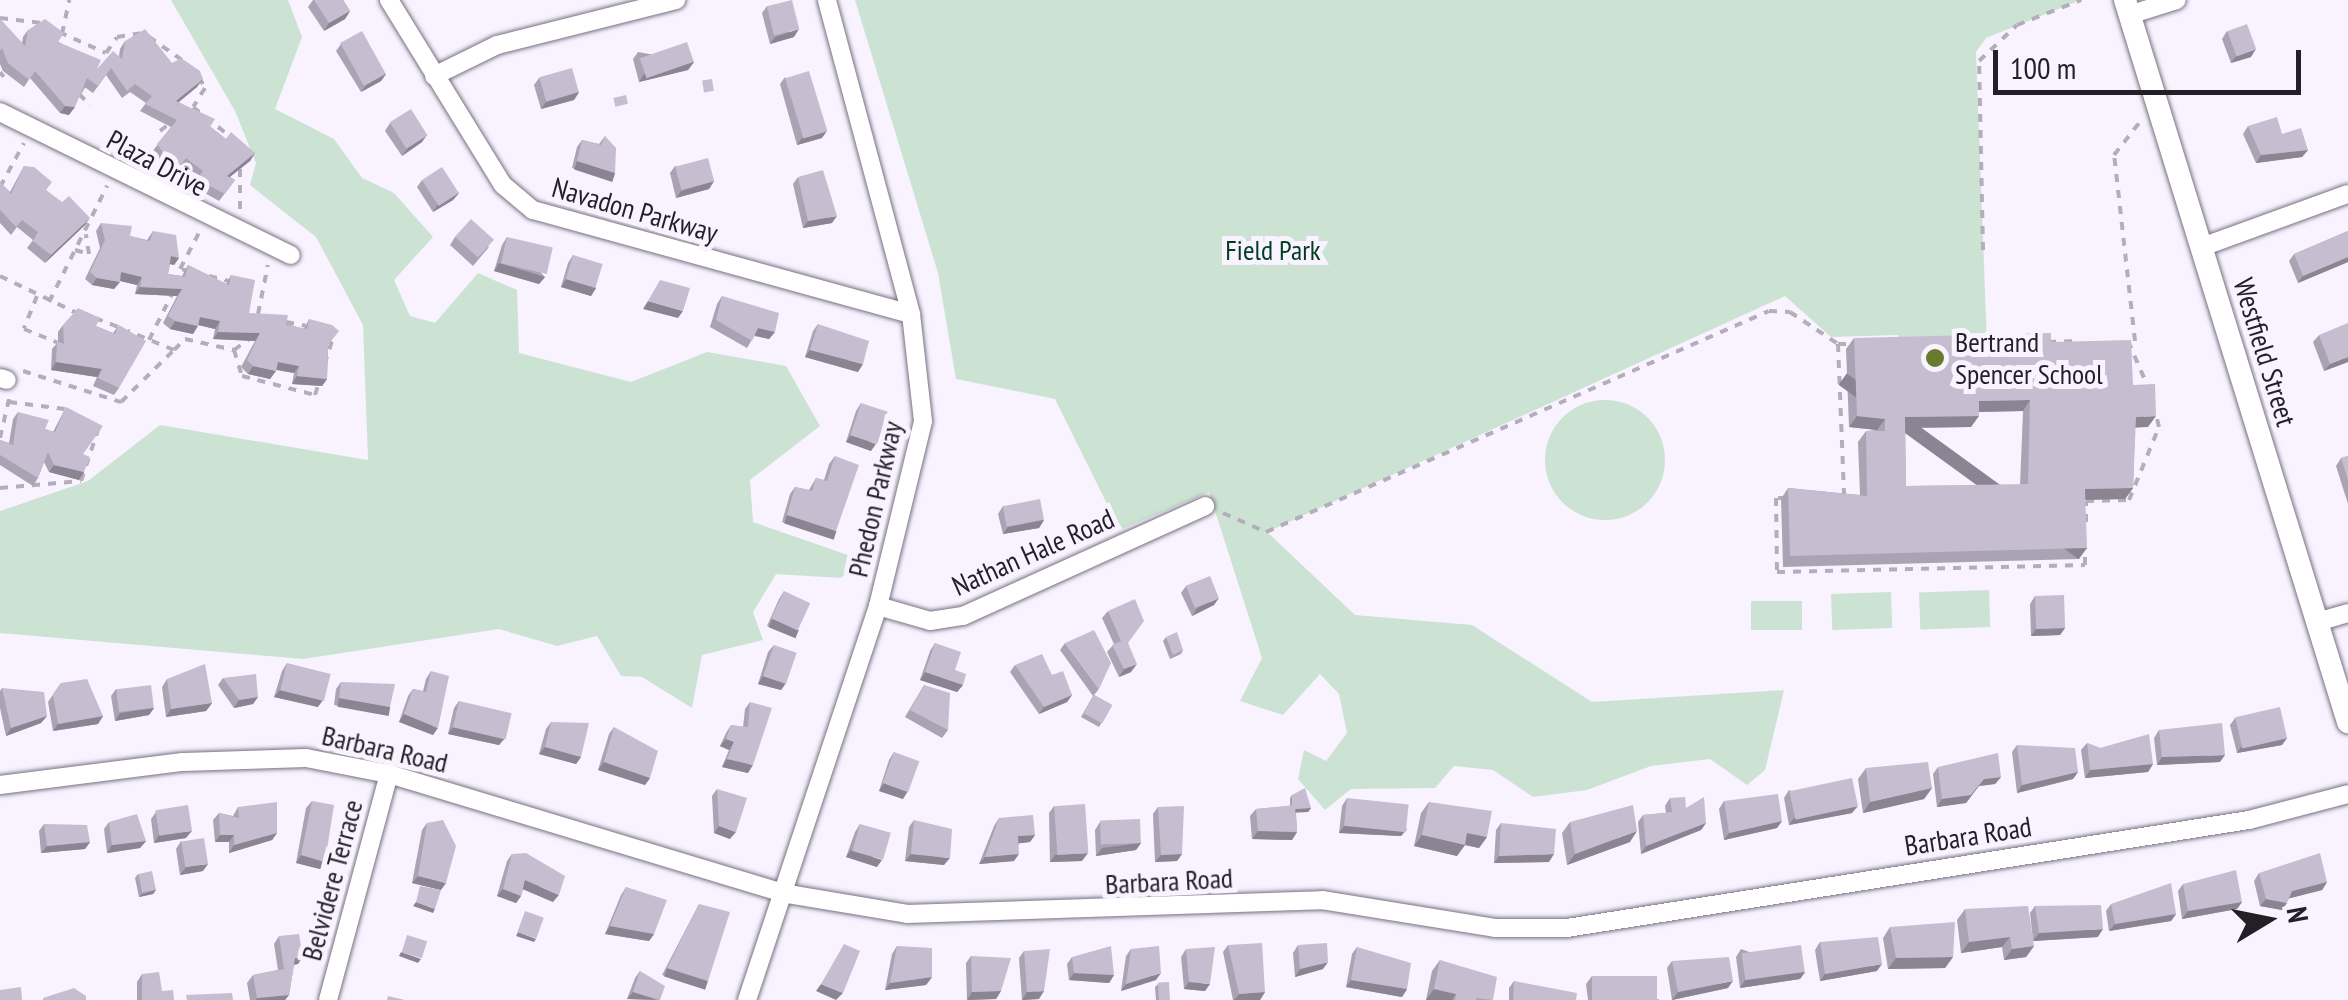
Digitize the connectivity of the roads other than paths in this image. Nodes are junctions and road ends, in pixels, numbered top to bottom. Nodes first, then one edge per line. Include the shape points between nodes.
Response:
1 (389, 0) edge
2 (676, 0) edge
3 (828, 0) edge
4 (2177, 0) edge
5 (2127, 7) edge
6 (434, 76) junction
7 (0, 112) edge
8 (2348, 194) edge
9 (2202, 246) junction
10 (292, 255) dead end
11 (911, 314) junction
12 (1205, 506) road end
13 (878, 606) junction
14 (2348, 613) edge
15 (2316, 622) junction
16 (2348, 722) edge
17 (389, 774) junction
18 (0, 785) edge
19 (2348, 794) edge
20 (782, 892) junction
21 (328, 1000) edge
22 (747, 1000) edge

1 - 6 street, Navadon Parkway
2 - 6 street via 497,45
3 - 11 street, Phedon Parkway
4 - 5 street
5 - 9 main road, Westfield Street
6 - 11 street, Navadon Parkway via 503,185 533,210
7 - 10 street, Plaza Drive
8 - 9 street
9 - 15 main road, Westfield Street
11 - 13 street, Phedon Parkway via 923,421
12 - 13 street, Nathan Hale Road via 963,616 930,621
13 - 20 street, Phedon Parkway
14 - 15 street
15 - 16 main road, Westfield Street
17 - 18 street, Barbara Road via 306,758 218,760
17 - 20 street, Barbara Road
17 - 21 street, Belvidere Terrace
19 - 20 street, Barbara Road via 2249,820 1567,928 1495,928 1322,900 907,914
20 - 22 street, Phedon Parkway

